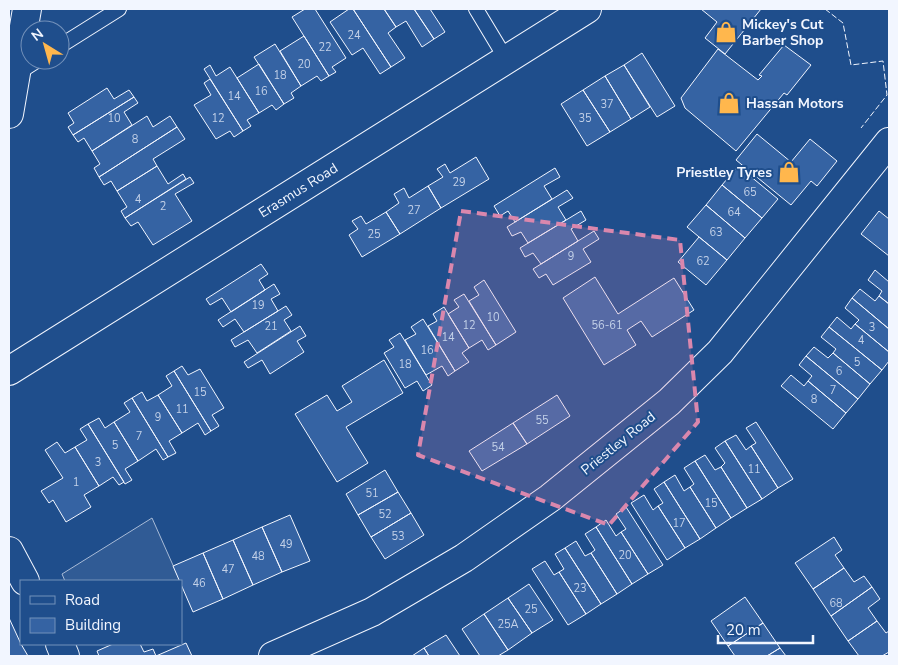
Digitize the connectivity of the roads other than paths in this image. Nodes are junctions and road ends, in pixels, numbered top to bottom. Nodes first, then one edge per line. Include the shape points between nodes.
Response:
1 (27, 9) edge
2 (119, 9) edge
3 (476, 9) edge
4 (587, 9) edge
5 (70, 40) edge
6 (506, 59) junction
7 (22, 70) edge
8 (16, 74) junction
9 (9, 114) edge
10 (889, 142) edge
11 (9, 371) edge
12 (9, 551) edge
13 (24, 580) edge
14 (273, 656) edge

1 - 8 street
2 - 5 lane
3 - 6 lane
4 - 6 street, Erasmus Road
6 - 11 street, Erasmus Road
7 - 8 lane
8 - 9 street
10 - 14 street, Priestley Road via 720,352 668,402 550,498 464,558 372,612
12 - 13 street

